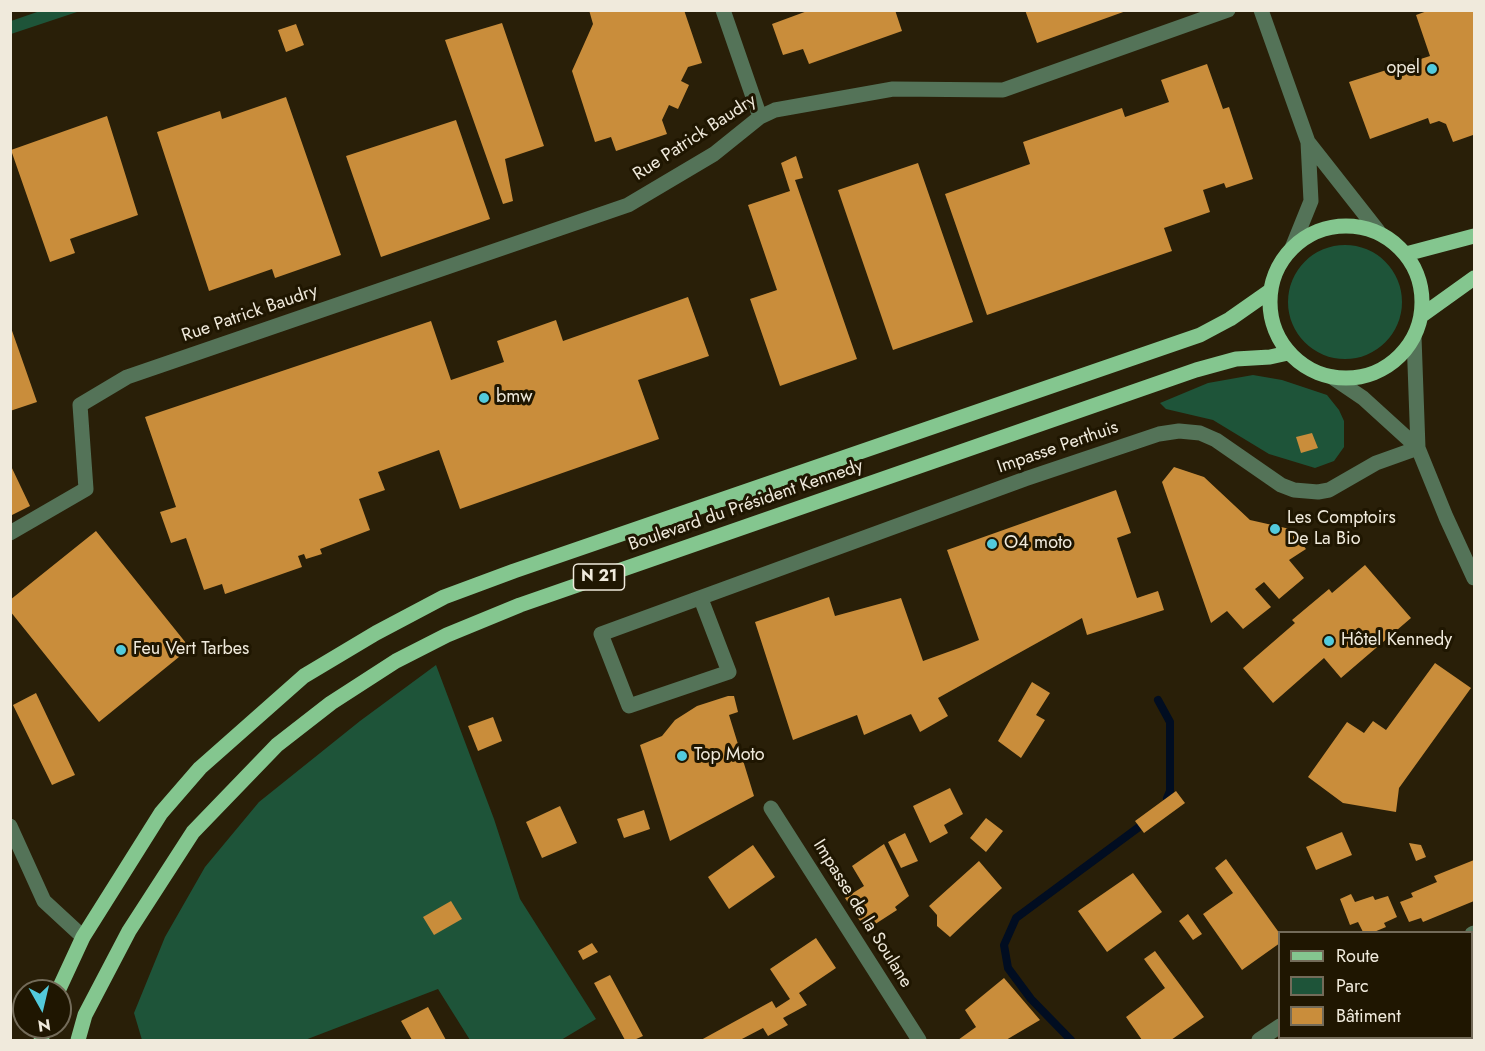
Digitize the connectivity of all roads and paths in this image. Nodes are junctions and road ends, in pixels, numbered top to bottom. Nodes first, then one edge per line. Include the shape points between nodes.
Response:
1 (723, 10) edge
2 (1228, 10) edge
3 (1261, 10) edge
4 (760, 117) junction
5 (1308, 142) junction
6 (1378, 231) junction
7 (1474, 236) edge
8 (1292, 248) junction
9 (1406, 254) junction
10 (1474, 278) edge
11 (1270, 291) junction
12 (1421, 316) junction
13 (1414, 337) junction
14 (1288, 353) junction
15 (1332, 377) junction
16 (1418, 448) junction
17 (10, 533) edge
18 (1474, 578) edge
19 (701, 599) junction
20 (771, 808) dead end
21 (10, 826) edge
22 (83, 937) junction
23 (64, 979) edge
24 (1278, 1027) edge
25 (78, 1041) edge
26 (919, 1041) edge
27 (1259, 1041) edge

1 - 4 street
2 - 4 street, Rue Patrick Baudry via 1003,90 892,89 775,110
3 - 5 street
4 - 17 street, Rue Patrick Baudry via 714,153 628,206 127,377 80,405 86,489
5 - 6 street
5 - 8 street via 1311,201
6 - 8 main road via 1347,225 1313,233
6 - 9 main road
7 - 9 main road
8 - 11 main road via 1278,268
9 - 12 main road via 1417,273 1422,294
10 - 12 main road
11 - 14 main road via 1270,313 1276,334
11 - 22 main road, Boulevard du Président Kennedy / N 21 via 1200,335 514,571 444,597 376,633 303,676 200,768 162,813
12 - 13 main road
13 - 15 main road via 1400,356 1382,370 1358,378
13 - 16 street
14 - 15 main road via 1308,369
14 - 25 main road, Boulevard du Président Kennedy / N 21 via 1236,359 1196,370 520,605 396,661 331,702 277,745 192,832 129,931 85,1015
15 - 16 street via 1363,398
16 - 18 street
16 - 19 street, Impasse Perthuis via 1376,463 1329,490 1318,492 1281,485 1200,433 1159,434 1014,483
19 - 19 street, Impasse Perthuis via 602,634 629,706 729,672
20 - 26 street, Impasse de la Soulane
21 - 22 street via 44,901
22 - 23 main road, Boulevard du Président Kennedy / N 21
24 - 27 street

